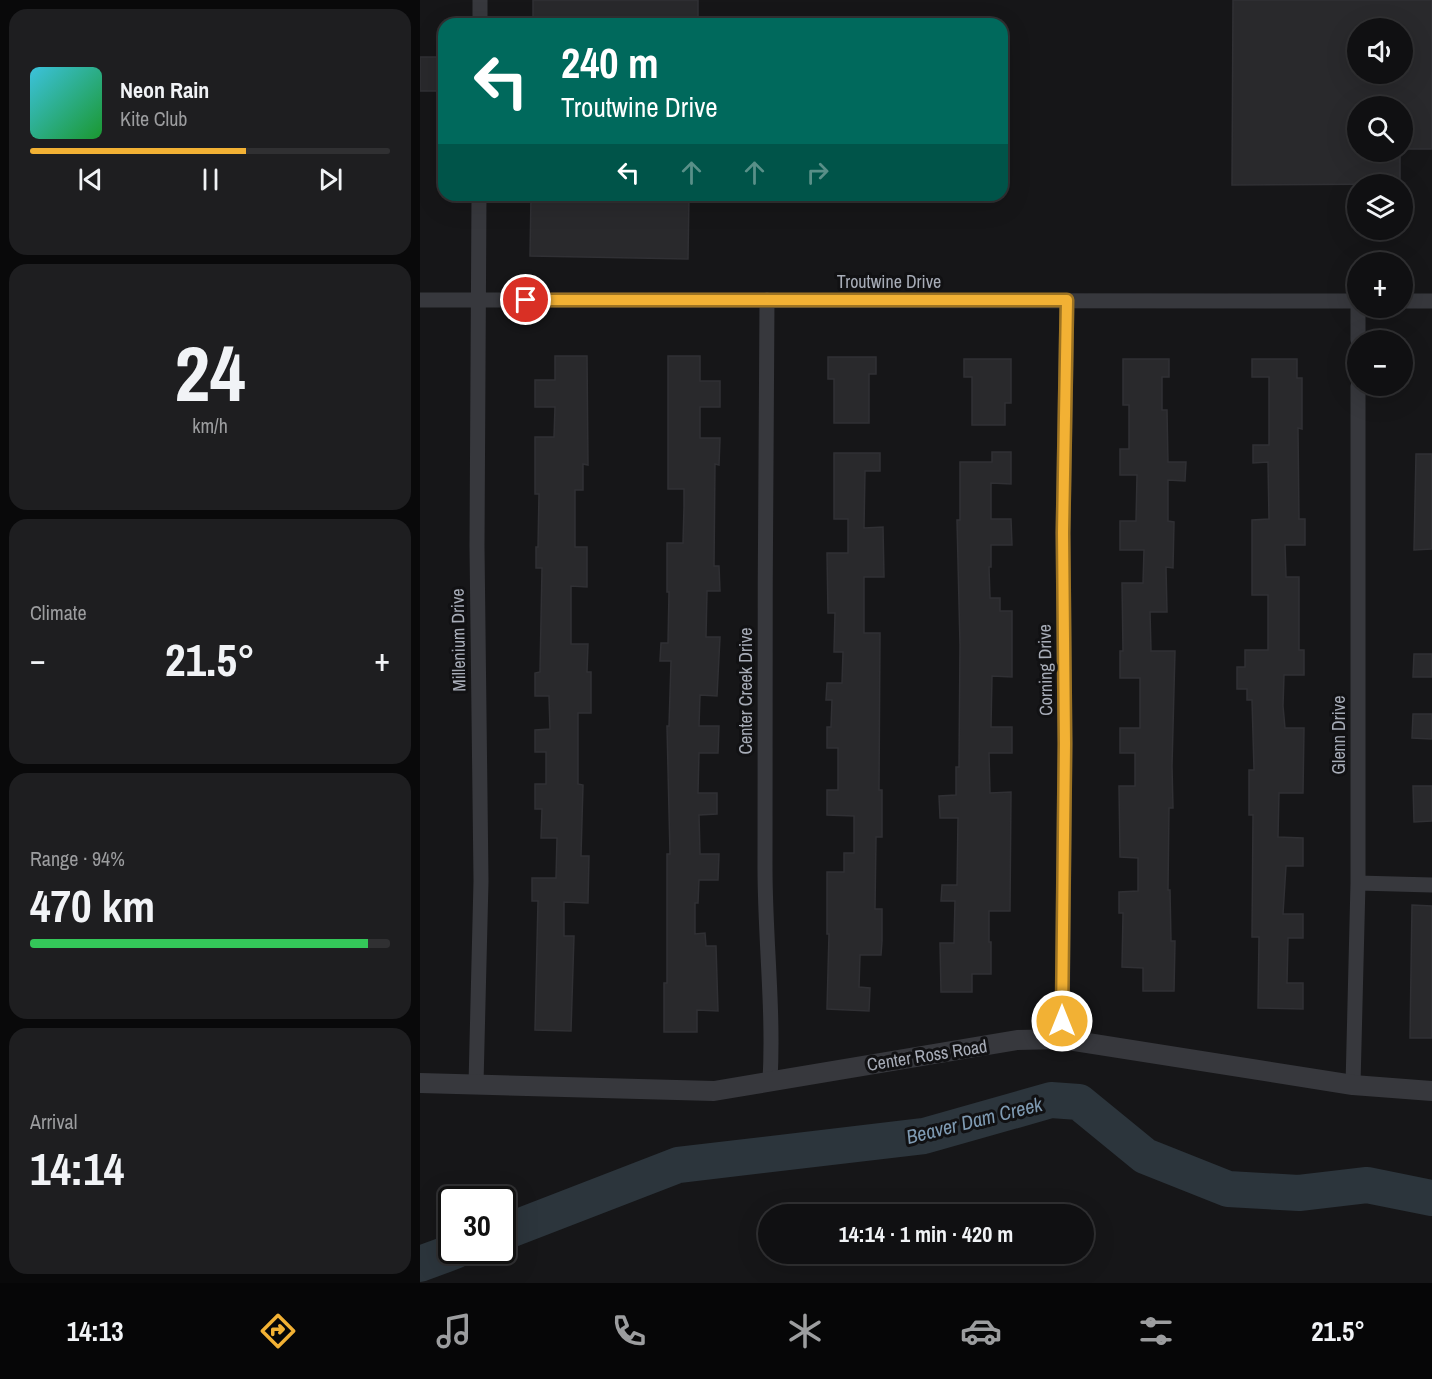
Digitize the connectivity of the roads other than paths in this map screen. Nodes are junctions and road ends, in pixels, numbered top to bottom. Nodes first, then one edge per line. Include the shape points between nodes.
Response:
1 (480, 0) edge
2 (480, 18) edge
3 (479, 201) edge
4 (420, 300) edge
5 (479, 300) junction
6 (767, 300) junction
7 (1067, 300) junction
8 (1347, 301) edge
9 (1413, 301) edge
10 (1432, 301) edge
11 (1358, 396) edge
12 (1358, 883) junction
13 (1432, 885) edge
14 (1062, 1039) junction
15 (770, 1081) junction
16 (420, 1083) edge
17 (476, 1084) junction
18 (1353, 1085) junction
19 (1432, 1091) edge

1 - 2 street
3 - 5 street, Millenium Drive
4 - 5 street, Troutwine Drive
5 - 6 street, Troutwine Drive
5 - 17 street, Millenium Drive via 481,881
6 - 7 street, Troutwine Drive
6 - 15 street, Center Creek Drive via 765,882
7 - 8 street, Troutwine Drive
7 - 14 street, Corning Drive
9 - 10 street
11 - 12 street, Glenn Drive
12 - 13 street
12 - 18 street, Glenn Drive
14 - 15 street, Center Ross Road via 1017,1040
14 - 18 street, Center Ross Road
15 - 17 street, Center Ross Road via 714,1091
16 - 17 street, Center Ross Road
18 - 19 street, Center Ross Road

